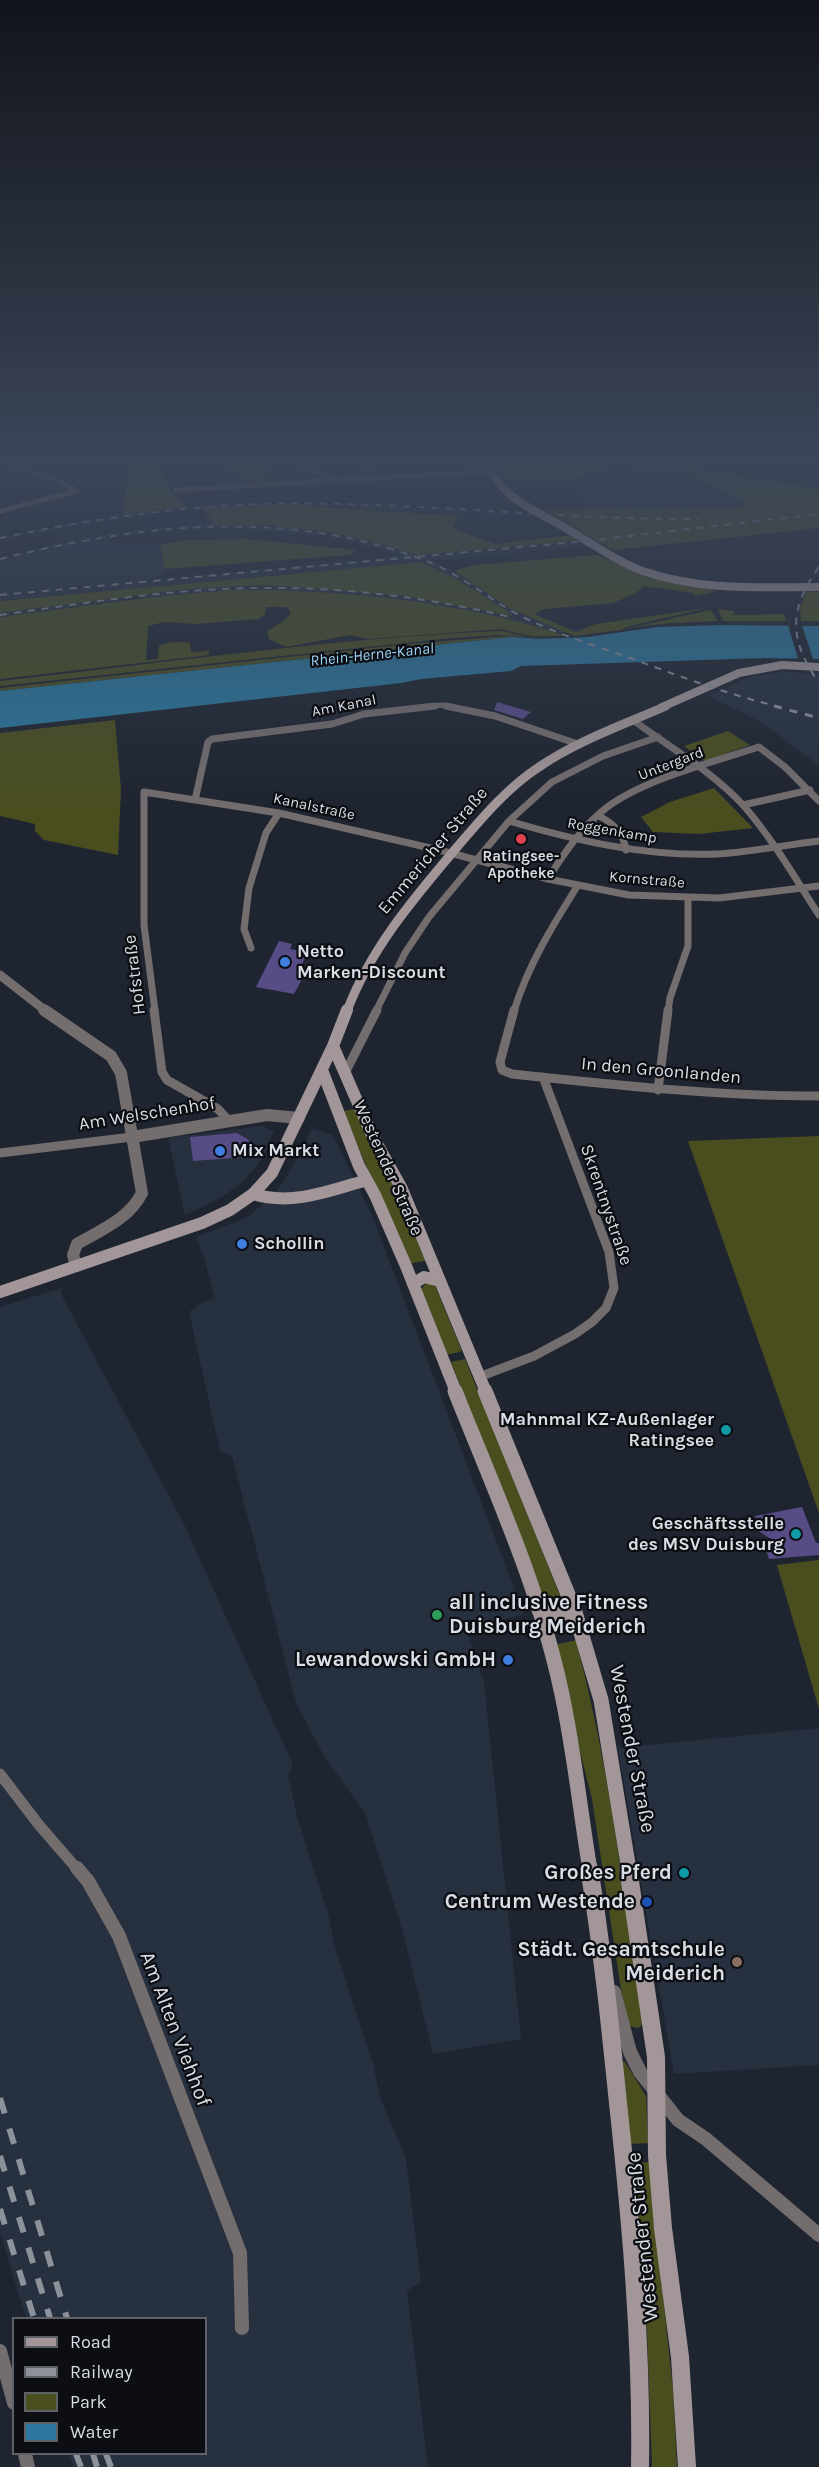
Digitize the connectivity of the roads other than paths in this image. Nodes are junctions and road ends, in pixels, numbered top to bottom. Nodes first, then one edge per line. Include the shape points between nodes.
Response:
1 (671, 579) edge
2 (819, 587) edge
3 (819, 667) edge
4 (633, 720) junction
5 (658, 737) junction
6 (578, 744) junction
7 (699, 768) junction
8 (810, 790) junction
9 (144, 792) joint
10 (195, 800) junction
11 (819, 801) edge
12 (743, 805) junction
13 (279, 813) junction
14 (599, 816) junction
15 (509, 821) junction
16 (575, 840) junction
17 (819, 841) edge
18 (774, 846) junction
19 (626, 850) junction
20 (452, 854) junction
21 (475, 861) junction
22 (548, 879) junction
23 (578, 885) junction
24 (819, 886) edge
25 (801, 888) junction
26 (688, 897) junction
27 (819, 915) edge
28 (251, 948) dead end
29 (0, 975) edge
30 (333, 1052) junction
31 (354, 1054) junction
32 (322, 1070) junction
33 (345, 1073) junction
34 (543, 1077) junction
35 (658, 1090) junction
36 (819, 1096) edge
37 (299, 1118) junction
38 (228, 1120) junction
39 (132, 1137) junction
40 (0, 1153) edge
41 (367, 1180) junction
42 (254, 1194) junction
43 (76, 1266) junction
44 (440, 1281) junction
45 (413, 1284) junction
46 (0, 1292) edge
47 (479, 1377) junction
48 (574, 1609) junction
49 (539, 1610) junction
50 (0, 1774) edge
51 (600, 1935) junction
52 (656, 2094) junction
53 (678, 2120) junction
54 (657, 2129) junction
55 (819, 2235) edge
56 (242, 2328) dead end
57 (0, 2351) edge
58 (12, 2396) edge
59 (640, 2467) edge
60 (687, 2467) edge

1 - 2 main road
3 - 4 main road, Emmericher Straße via 782,665 747,670
4 - 5 street
4 - 6 main road, Emmericher Straße
5 - 7 street
5 - 15 street via 603,756 552,782
6 - 10 street, Am Kanal via 454,706 364,714 332,724 212,739 208,742
6 - 20 main road, Emmericher Straße via 517,784
7 - 8 street, Untergard via 759,747
7 - 12 street
7 - 14 street, Untergard via 645,787
8 - 11 street, Untergard
8 - 12 street
9 - 10 street, Kanalstraße
9 - 38 street, Hofstraße via 144,925 162,1072 166,1080 218,1109
10 - 13 street, Kanalstraße
12 - 18 street
13 - 20 street, Kanalstraße
13 - 28 street via 266,832 249,888 244,929
14 - 16 street, Untergard
14 - 19 street via 622,831
15 - 16 street, Roggenkamp
15 - 21 street
16 - 19 street, Roggenkamp
16 - 22 street, Untergard
17 - 18 street, Roggenkamp
18 - 19 street, Roggenkamp via 706,854
18 - 25 street
20 - 21 street, Kanalstraße
20 - 30 main road, Emmericher Straße via 407,906 374,954 351,1000
21 - 22 street, Kornstraße
21 - 31 street via 405,953
22 - 23 street, Kornstraße
23 - 26 street, Kornstraße via 629,895
23 - 34 street, In den Groonlanden via 546,936 521,988 501,1055 502,1070
24 - 25 street, Kornstraße
25 - 26 street, Kornstraße via 719,898
25 - 27 street
26 - 35 street via 688,946 670,998
29 - 39 street via 116,1061
30 - 31 street
30 - 32 main road, Emmericher Straße
30 - 33 main road, Westender Straße
31 - 33 street
32 - 33 main road via 337,1068
32 - 37 main road, Emmericher Straße
32 - 41 main road, Westender Straße
33 - 44 main road, Westender Straße via 375,1142 402,1189
34 - 35 street, In den Groonlanden
34 - 47 street, Skrentnystraße via 609,1252 615,1282 613,1293 597,1317 571,1335
35 - 36 street, In den Groonlanden
37 - 38 street, Am Welschenhof via 267,1115
37 - 42 main road, Emmericher Straße via 272,1173
38 - 39 street, Am Welschenhof
39 - 40 street, Am Welschenhof
39 - 43 street via 142,1193 124,1217 77,1244 73,1255
41 - 42 main road via 292,1199 266,1200
41 - 45 main road, Westender Straße
42 - 43 main road, Emmericher Straße via 202,1223
43 - 46 main road, Emmericher Straße
44 - 45 main road via 424,1277
44 - 47 main road, Westender Straße
45 - 49 main road, Westender Straße
47 - 48 main road, Westender Straße
48 - 49 main road via 556,1617
48 - 52 main road, Westender Straße via 601,1700 614,1770 650,2006
49 - 51 main road, Westender Straße via 563,1699
50 - 56 street, Am Alten Viehhof via 88,1881 119,1936 240,2253
51 - 52 street via 630,2052
51 - 59 main road, Westender Straße via 633,2239
52 - 53 street
52 - 54 main road, Westender Straße
53 - 54 street via 669,2119
53 - 55 street
54 - 60 main road, Westender Straße via 663,2228 685,2406
57 - 58 street

